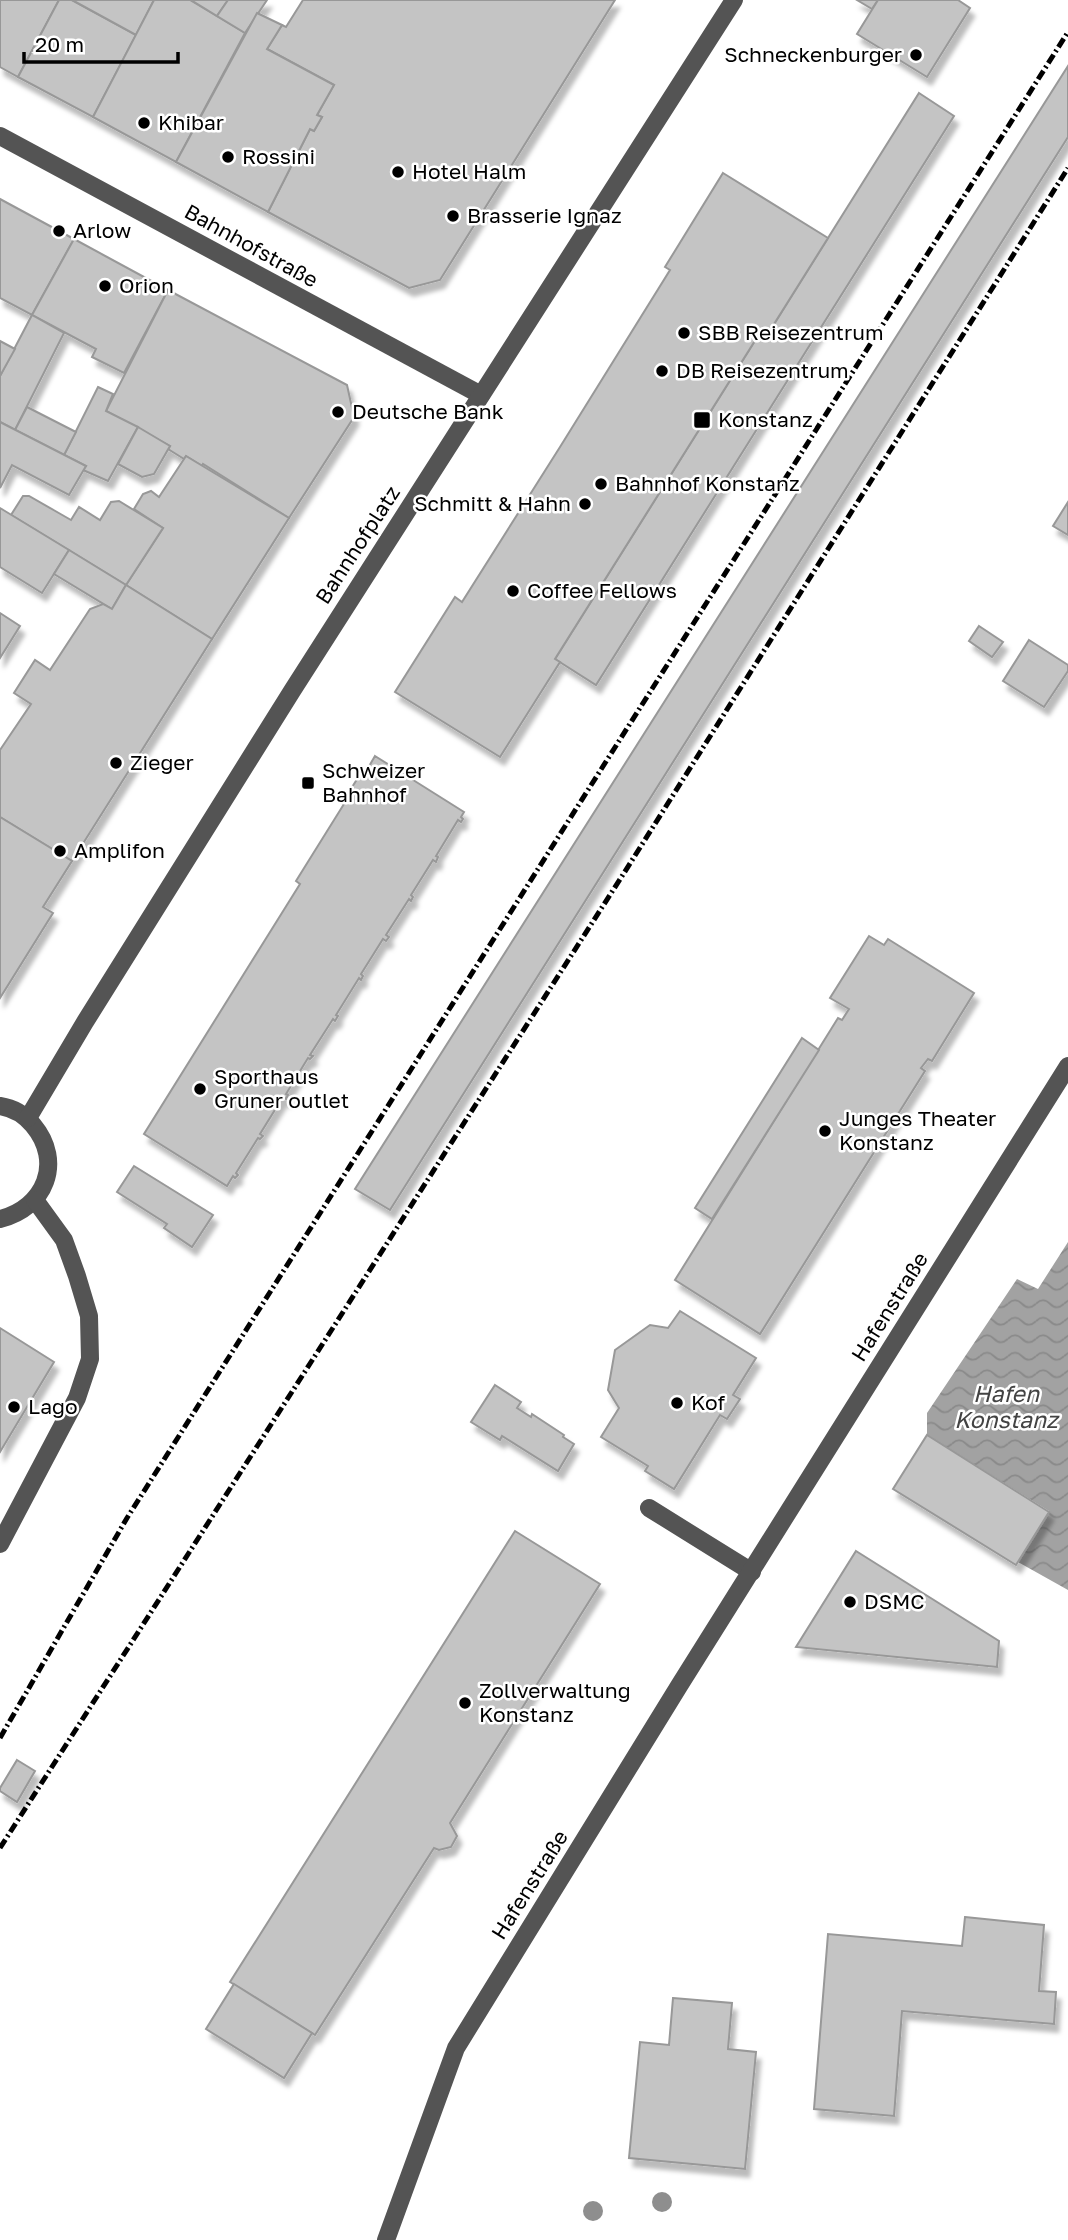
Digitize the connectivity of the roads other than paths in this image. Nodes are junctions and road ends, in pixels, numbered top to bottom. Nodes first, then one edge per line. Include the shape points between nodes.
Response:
1 (734, 0) edge
2 (0, 136) edge
3 (481, 395) junction
4 (1068, 1066) edge
5 (0, 1106) edge
6 (27, 1118) junction
7 (35, 1200) junction
8 (0, 1219) edge
9 (649, 1508) dead end
10 (0, 1544) edge
11 (751, 1572) junction
12 (386, 2240) edge

1 - 3 street, Bahnhofplatz
2 - 3 street, Bahnhofstraße
3 - 6 street, Bahnhofplatz
4 - 11 street, Hafenstraße
5 - 6 street
6 - 7 street via 47,1148 49,1167
7 - 8 street
7 - 10 street via 64,1240 77,1276 89,1316 90,1359 78,1398
9 - 11 street
11 - 12 street, Hafenstraße via 456,2048

